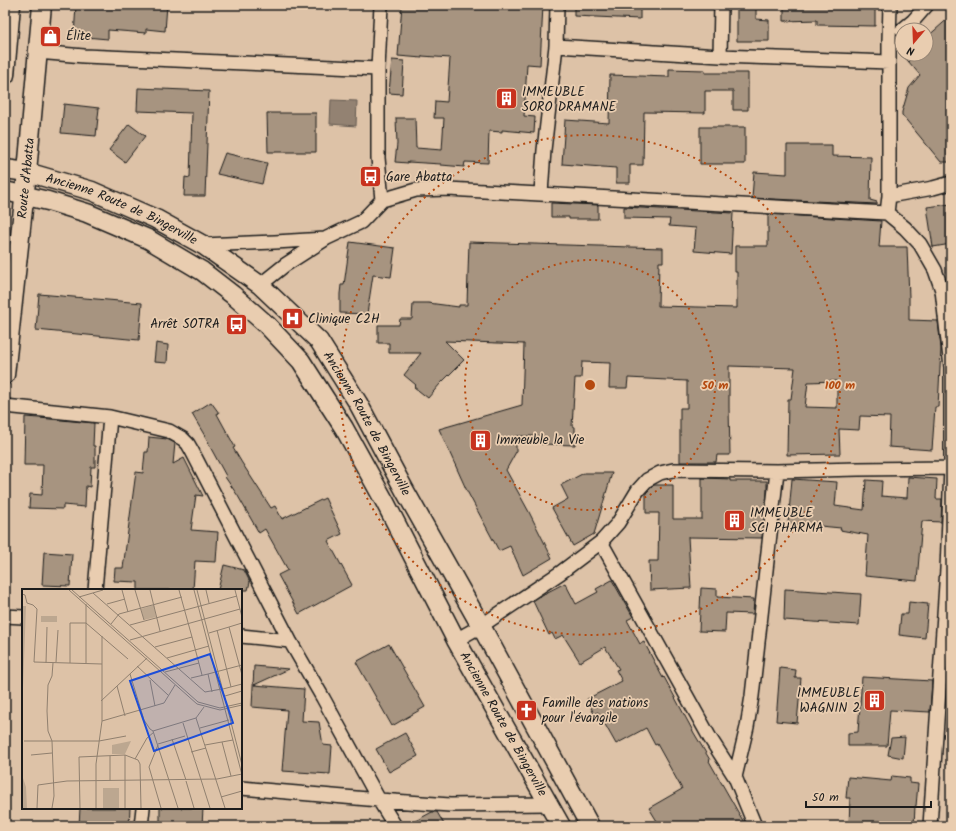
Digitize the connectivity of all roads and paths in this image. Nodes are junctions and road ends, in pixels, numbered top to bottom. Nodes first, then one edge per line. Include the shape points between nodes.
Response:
1 (11, 5) edge
2 (42, 5) edge
3 (381, 5) edge
4 (557, 5) edge
5 (722, 5) edge
6 (890, 5) edge
7 (927, 5) edge
8 (912, 22) edge
9 (894, 37) edge
10 (889, 41) junction
11 (556, 46) junction
12 (37, 52) junction
13 (720, 56) junction
14 (889, 62) junction
15 (378, 69) junction
16 (5, 75) edge
17 (5, 169) edge
18 (27, 172) junction
19 (951, 183) edge
20 (5, 191) edge
21 (541, 194) junction
22 (24, 195) junction
23 (889, 196) junction
24 (382, 200) junction
25 (887, 213) junction
26 (327, 238) junction
27 (203, 245) junction
28 (260, 285) junction
29 (5, 375) edge
30 (5, 406) edge
31 (110, 417) junction
32 (951, 468) edge
33 (777, 471) junction
34 (601, 542) junction
35 (95, 589) edge
36 (5, 616) edge
37 (22, 617) edge
38 (481, 626) junction
39 (242, 636) edge
40 (456, 640) junction
41 (290, 641) junction
42 (735, 777) junction
43 (242, 788) edge
44 (379, 800) junction
45 (549, 804) junction
46 (143, 809) edge
47 (141, 826) edge
48 (395, 826) edge
49 (561, 826) edge
50 (590, 826) edge
51 (755, 826) edge
52 (930, 826) edge

1 - 16 street
2 - 12 street, Route d'Abatta
3 - 15 street
4 - 11 street
5 - 13 street
6 - 10 street
7 - 8 street
9 - 10 street
10 - 14 street
11 - 13 street
11 - 21 street
12 - 15 street
12 - 18 street, Route d'Abatta
13 - 14 street
14 - 23 street
15 - 24 street via 378,158
17 - 18 street, Ancienne Route de Bingerville
18 - 22 street, Route d'Abatta
18 - 27 street, Ancienne Route de Bingerville via 92,191 156,219
19 - 23 street
20 - 22 street, Ancienne Route de Bingerville
21 - 24 street via 448,189 416,190
21 - 25 street
22 - 29 street, Route d'Abatta
22 - 40 street, Ancienne Route de Bingerville via 87,213 148,239 202,271 267,324 301,361 344,428
23 - 25 street
24 - 26 street via 361,222
25 - 32 street via 920,244 936,270 942,290 951,367
26 - 27 street
26 - 28 street via 285,265
27 - 28 street, Ancienne Route de Bingerville
28 - 38 street, Ancienne Route de Bingerville via 319,341 358,403
30 - 31 street
31 - 35 street
31 - 41 street via 169,431 188,444
32 - 33 street
32 - 52 street
33 - 34 street via 660,472 647,480 638,490 618,524
33 - 42 street via 752,696
34 - 38 street
34 - 42 street via 710,738
36 - 37 street
38 - 40 street
38 - 50 street, Ancienne Route de Bingerville
39 - 41 street
40 - 45 street, Ancienne Route de Bingerville
41 - 44 street
42 - 51 street
43 - 44 street
44 - 45 street via 450,805
44 - 48 street
45 - 49 street, Ancienne Route de Bingerville
46 - 47 street

